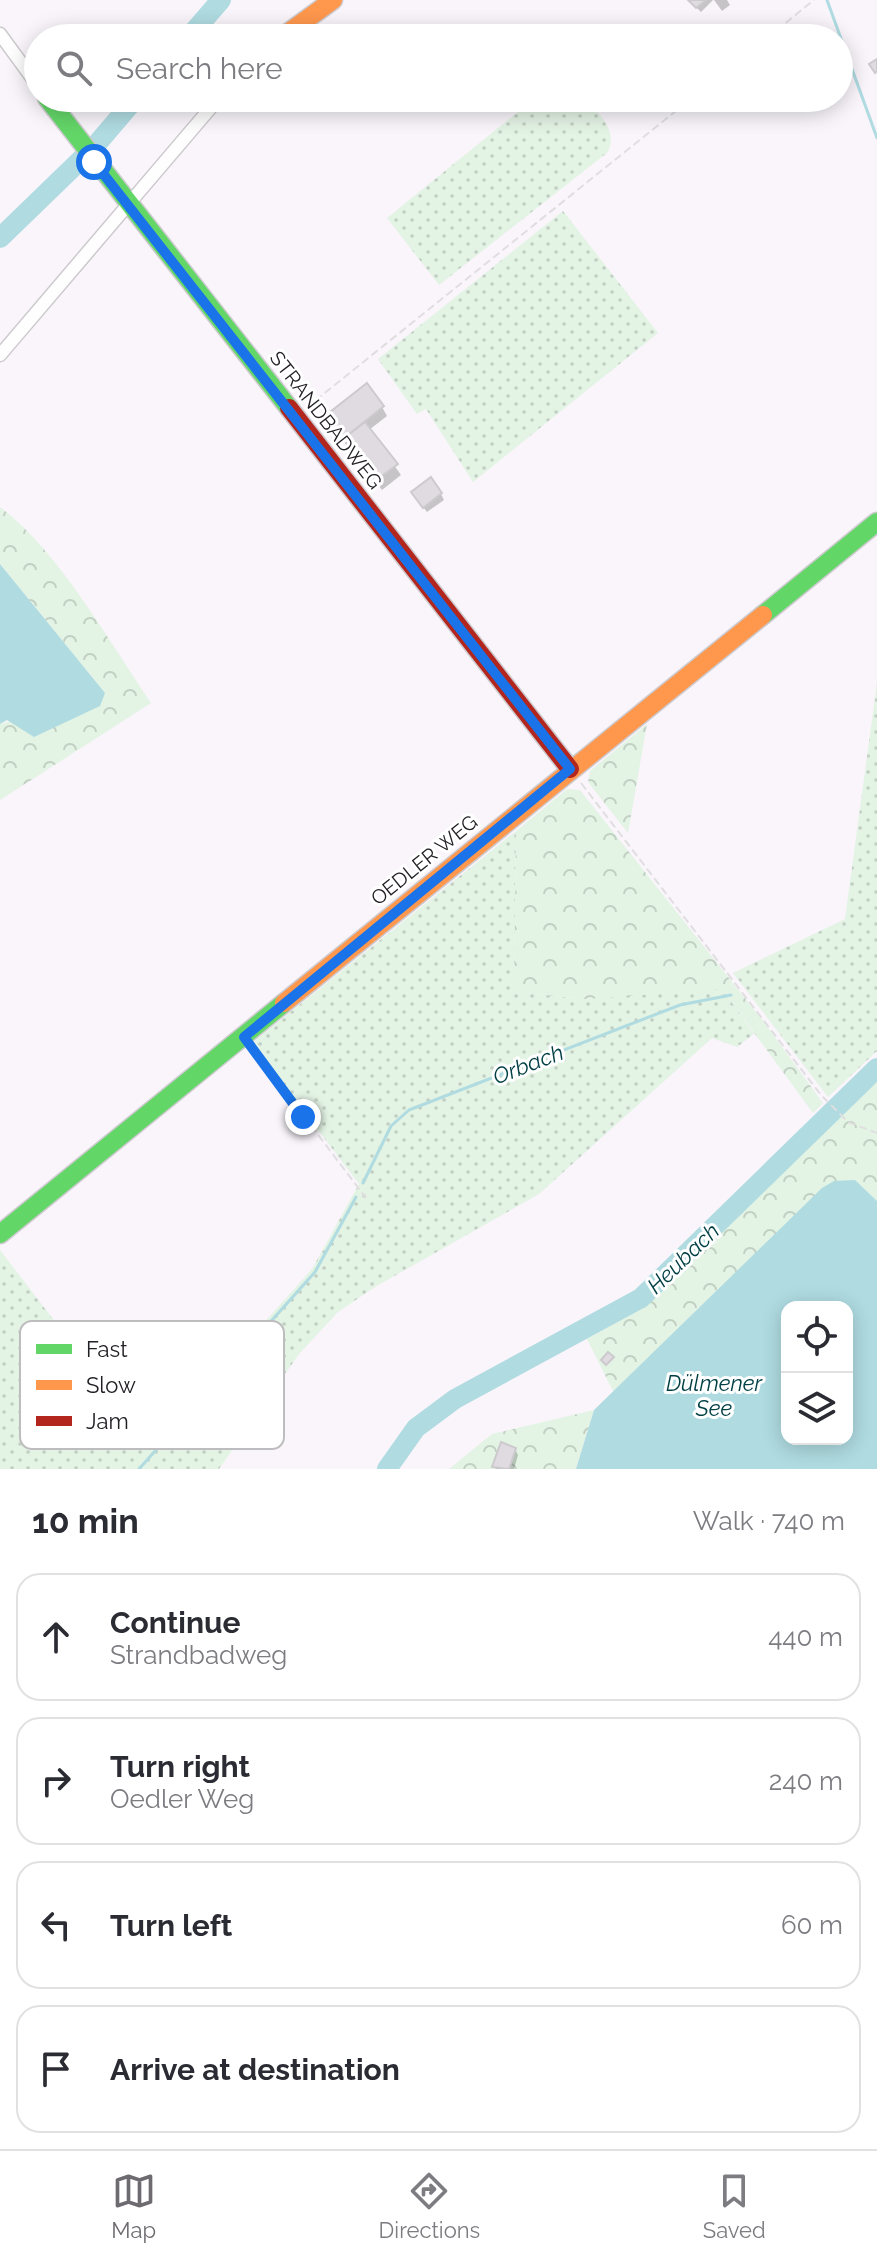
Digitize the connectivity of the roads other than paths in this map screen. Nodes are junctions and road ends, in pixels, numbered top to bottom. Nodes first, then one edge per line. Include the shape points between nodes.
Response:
1 (333, 0) edge
2 (300, 24) edge
3 (0, 34) edge
4 (24, 67) edge
5 (57, 112) edge
6 (207, 112) edge
7 (130, 205) junction
8 (0, 355) edge
9 (877, 522) edge
10 (570, 769) junction
11 (0, 1234) edge

1 - 2 street
3 - 4 street
5 - 7 street, STRANDBADWEG
6 - 7 street
7 - 8 street
7 - 10 street, STRANDBADWEG
9 - 10 street, OEDLER WEG
10 - 11 street, OEDLER WEG

